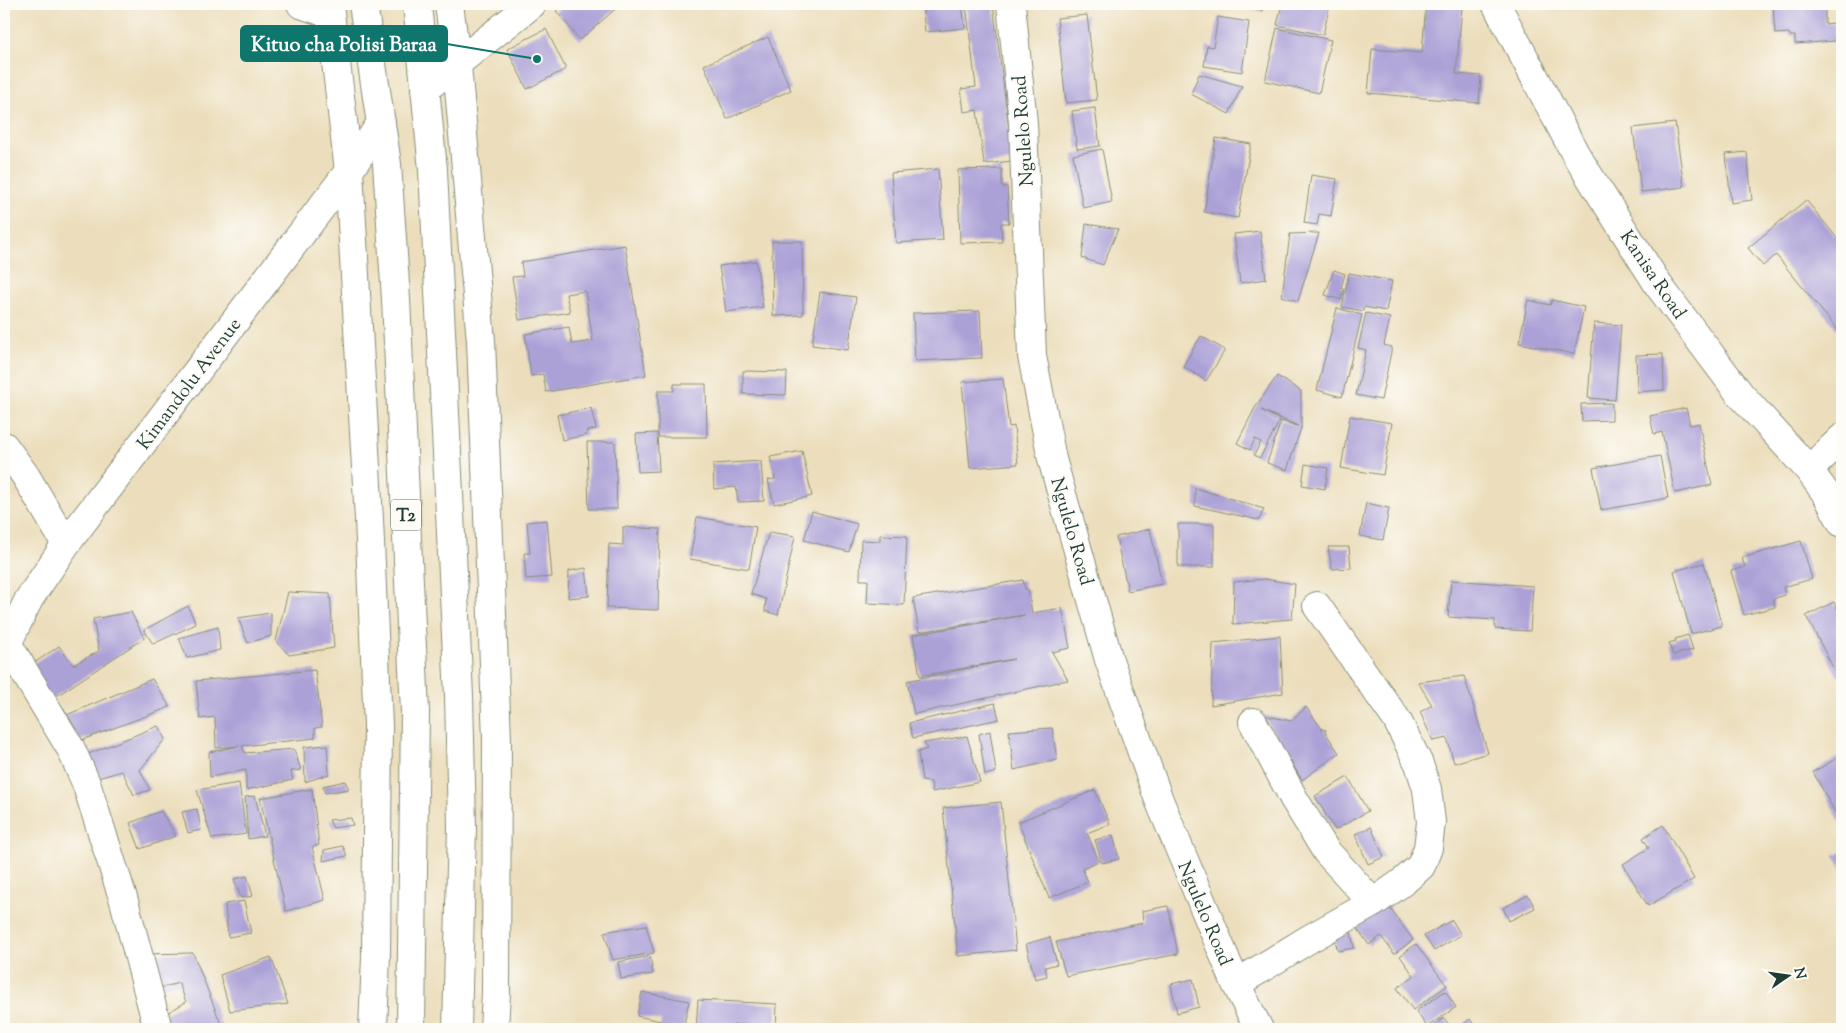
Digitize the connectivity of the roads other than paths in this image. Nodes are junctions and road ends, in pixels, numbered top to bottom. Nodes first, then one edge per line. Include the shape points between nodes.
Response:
1 (301, 4) edge
2 (363, 4) edge
3 (417, 4) edge
4 (449, 4) edge
5 (532, 4) edge
6 (1011, 4) edge
7 (1496, 4) edge
8 (329, 9) edge
9 (457, 65) junction
10 (425, 89) junction
11 (381, 122) junction
12 (349, 171) junction
13 (1842, 438) edge
14 (4, 446) edge
15 (1808, 470) junction
16 (1842, 523) edge
17 (66, 544) junction
18 (17, 602) edge
19 (1317, 606) dead end
20 (6, 646) edge
21 (1253, 722) dead end
22 (1373, 903) junction
23 (1236, 984) junction
24 (158, 1029) edge
25 (373, 1029) edge
26 (411, 1029) edge
27 (457, 1029) edge
28 (494, 1029) edge
29 (1259, 1029) edge

1 - 8 main road
2 - 11 main road, T2
3 - 10 main road
4 - 9 main road
5 - 9 main road
6 - 23 main road, Ngulelo Road via 1023,123 1032,356 1052,458 1109,660 1160,800
7 - 15 main road, Kanisa Road via 1576,155 1659,286 1740,394
8 - 12 main road
9 - 10 main road
9 - 28 main road via 481,341 495,690
10 - 27 main road via 434,190 459,696 462,826
11 - 12 main road, Kimandolu Avenue
11 - 26 main road, T2 via 396,299 415,712
12 - 17 main road, Kimandolu Avenue
12 - 25 main road via 378,725
13 - 15 main road
14 - 17 main road
15 - 16 main road, Kanisa Road
17 - 18 main road, Kimandolu Avenue
18 - 20 main road, Kimandolu Avenue
19 - 22 main road via 1397,720 1419,764 1427,789 1431,822 1428,848 1421,866
20 - 24 main road via 71,750 86,783 124,901
21 - 22 main road via 1326,851
22 - 23 main road
23 - 29 main road, Ngulelo Road

